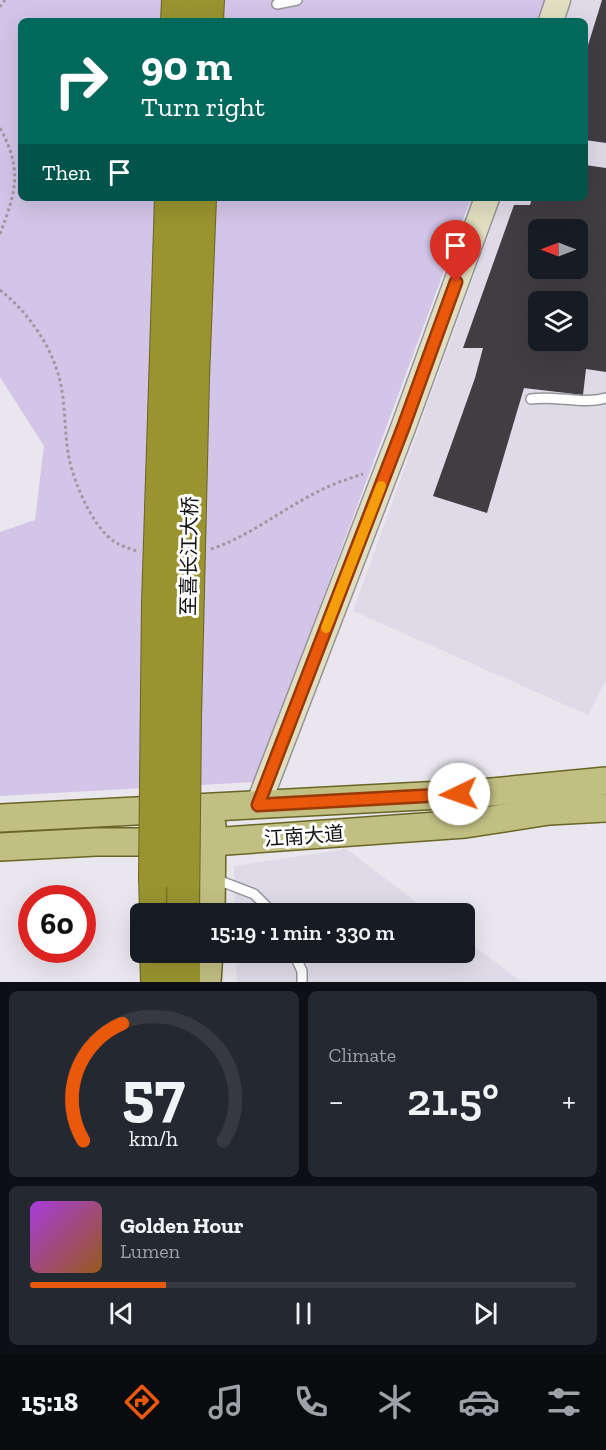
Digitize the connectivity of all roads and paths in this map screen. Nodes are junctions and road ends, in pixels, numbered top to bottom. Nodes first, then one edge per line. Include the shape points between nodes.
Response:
1 (5, 0) edge
2 (178, 0) edge
3 (208, 0) edge
4 (297, 0) edge
5 (558, 0) edge
6 (277, 4) dead end
7 (0, 7) edge
8 (177, 18) edge
9 (207, 18) edge
10 (552, 18) edge
11 (0, 128) edge
12 (171, 201) edge
13 (200, 201) edge
14 (485, 201) edge
15 (0, 234) edge
16 (606, 398) edge
17 (531, 399) dead end
18 (606, 781) edge
19 (258, 805) junction
20 (212, 806) junction
21 (606, 808) edge
22 (144, 809) junction
23 (0, 818) edge
24 (212, 842) junction
25 (144, 843) junction
26 (0, 847) edge
27 (212, 879) junction
28 (146, 903) edge
29 (156, 903) edge
30 (183, 903) edge
31 (211, 903) edge
32 (263, 903) edge
33 (147, 963) edge
34 (156, 963) edge
35 (184, 963) edge
36 (208, 963) edge
37 (298, 963) edge
38 (148, 982) edge
39 (157, 982) edge
40 (184, 982) edge
41 (207, 982) edge
42 (302, 982) edge

1 - 7 path
2 - 8 highway
3 - 9 highway
4 - 6 lane
5 - 10 street
11 - 15 path via 11,152 16,178
12 - 29 highway, 至喜长江大桥, bridge via 158,603
13 - 30 highway, 至喜长江大桥, bridge
14 - 19 street via 403,428
16 - 17 lane
18 - 19 main road, 江南大道 via 481,793
19 - 20 main road, 江南大道
20 - 22 main road, 江南大道
20 - 24 main road
21 - 24 main road, 江南大道 via 549,811 465,824
22 - 23 main road, 江南大道
22 - 25 main road
24 - 25 main road, 江南大道
24 - 27 main road
25 - 26 main road, 江南大道
25 - 28 main road
27 - 31 main road
27 - 32 lane via 254,894
33 - 38 main road
34 - 39 highway
35 - 40 highway
36 - 41 main road
37 - 42 lane

